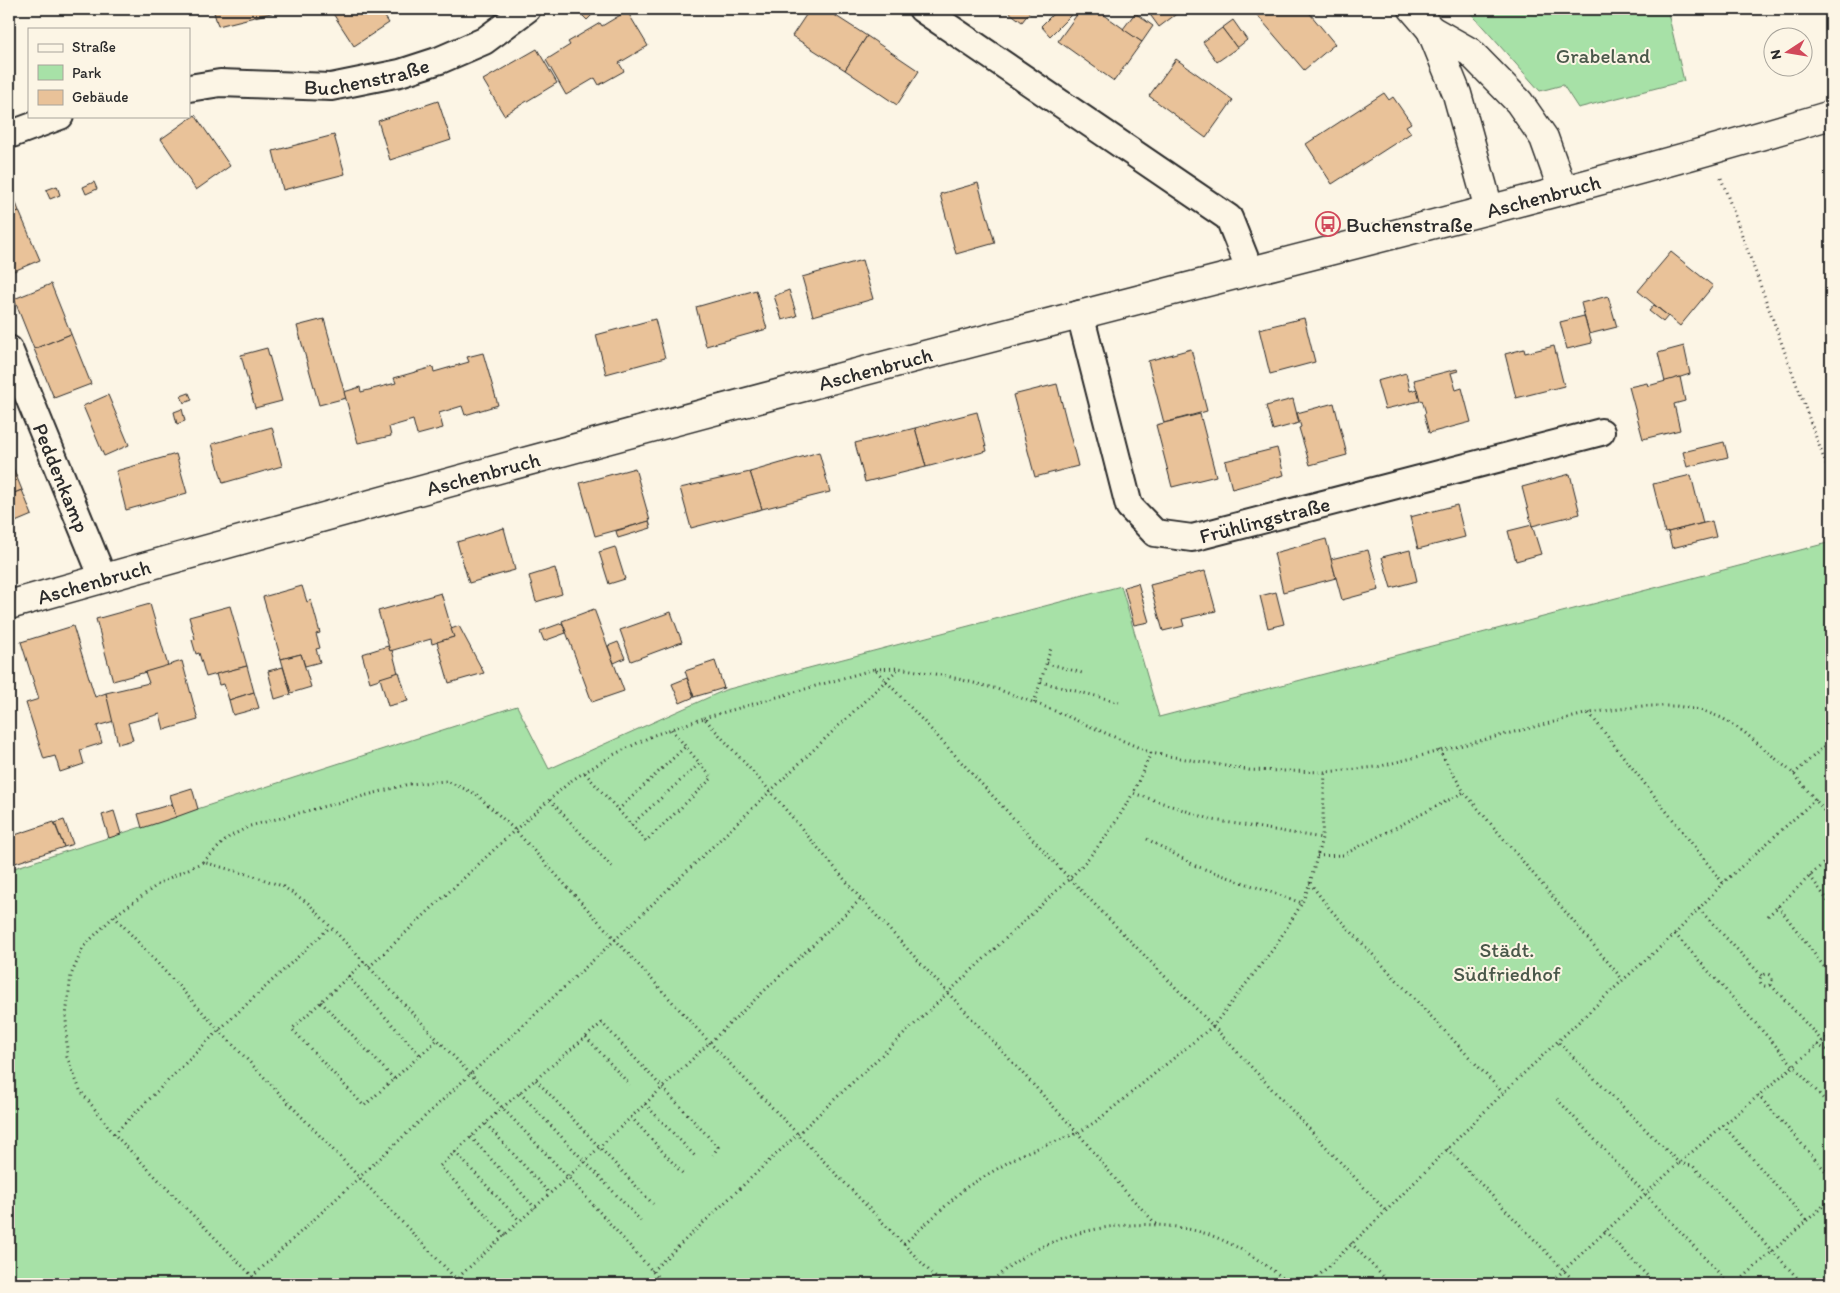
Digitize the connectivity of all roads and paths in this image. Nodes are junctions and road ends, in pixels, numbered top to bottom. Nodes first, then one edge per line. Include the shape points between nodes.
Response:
1 (527, 9) edge
2 (922, 9) edge
3 (1413, 9) edge
4 (1431, 30) junction
5 (190, 88) edge
6 (1831, 115) edge
7 (55, 118) edge
8 (9, 135) edge
9 (1713, 150) junction
10 (1563, 191) junction
11 (1489, 209) junction
12 (1250, 271) junction
13 (1080, 314) junction
14 (9, 349) edge
15 (1601, 432) dead end
16 (1831, 478) edge
17 (103, 578) junction
18 (9, 605) edge
19 (1051, 648) dead end
20 (1047, 663) junction
21 (875, 668) junction
22 (899, 668) junction
23 (1082, 673) dead end
24 (886, 680) junction
25 (1041, 682) junction
26 (1119, 702) dead end
27 (1034, 703) junction
28 (1589, 713) junction
29 (704, 718) junction
30 (670, 729) junction
31 (1831, 740) edge
32 (685, 747) junction
33 (1439, 750) junction
34 (1151, 753) junction
35 (699, 764) junction
36 (585, 772) junction
37 (1325, 772) junction
38 (1794, 774) junction
39 (770, 791) junction
40 (1133, 792) junction
41 (1464, 792) junction
42 (1816, 799) junction
43 (550, 800) junction
44 (618, 810) junction
45 (1831, 819) edge
46 (631, 825) junction
47 (515, 830) junction
48 (1322, 838) junction
49 (1147, 839) dead end
50 (1317, 856) junction
51 (1831, 856) edge
52 (203, 862) junction
53 (613, 868) dead end
54 (1810, 876) junction
55 (1070, 878) junction
56 (1310, 883) junction
57 (1723, 883) junction
58 (860, 899) junction
59 (1302, 903) junction
60 (1831, 905) edge
61 (1778, 906) junction
62 (1698, 909) junction
63 (114, 916) junction
64 (1768, 916) dead end
65 (330, 927) junction
66 (1675, 934) junction
67 (616, 939) junction
68 (364, 962) junction
69 (369, 967) junction
70 (348, 976) junction
71 (1762, 976) junction
72 (1831, 976) edge
73 (1623, 980) junction
74 (1771, 985) junction
75 (948, 992) junction
76 (321, 1002) junction
77 (1213, 1026) junction
78 (219, 1030) junction
79 (1831, 1034) edge
80 (586, 1037) junction
81 (437, 1040) junction
82 (1822, 1041) junction
83 (1559, 1042) junction
84 (710, 1043) junction
85 (1817, 1045) junction
86 (1831, 1052) edge
87 (420, 1055) junction
88 (1793, 1065) junction
89 (469, 1074) junction
90 (394, 1079) junction
91 (536, 1080) junction
92 (630, 1085) dead end
93 (662, 1088) junction
94 (520, 1093) junction
95 (1503, 1093) junction
96 (1758, 1095) junction
97 (1557, 1099) dead end
98 (645, 1104) junction
99 (1831, 1107) edge
100 (502, 1108) junction
101 (631, 1117) junction
102 (486, 1124) junction
103 (1723, 1125) junction
104 (1078, 1133) junction
105 (114, 1134) junction
106 (798, 1134) junction
107 (471, 1137) junction
108 (600, 1147) junction
109 (1447, 1149) junction
110 (455, 1152) junction
111 (713, 1155) dead end
112 (695, 1156) dead end
113 (585, 1162) junction
114 (1679, 1163) junction
115 (684, 1175) dead end
116 (359, 1176) junction
117 (1831, 1177) edge
118 (568, 1178) junction
119 (550, 1194) junction
120 (1645, 1194) junction
121 (1831, 1199) edge
122 (653, 1204) dead end
123 (535, 1208) junction
124 (1386, 1212) junction
125 (1807, 1220) junction
126 (520, 1221) junction
127 (642, 1222) dead end
128 (1156, 1224) junction
129 (1605, 1231) junction
130 (505, 1235) junction
131 (1351, 1243) junction
132 (904, 1244) junction
133 (1771, 1252) junction
134 (652, 1270) junction
135 (1563, 1270) junction
136 (252, 1277) junction
137 (456, 1279) junction
138 (260, 1284) edge
139 (451, 1284) edge
140 (461, 1284) edge
141 (664, 1284) edge
142 (942, 1284) edge
143 (990, 1284) edge
144 (1290, 1284) edge
145 (1310, 1284) edge
146 (1390, 1284) edge
147 (1548, 1284) edge
148 (1577, 1284) edge
149 (1655, 1284) edge
150 (1729, 1284) edge
151 (1736, 1284) edge
152 (1803, 1284) edge

1 - 5 street, Buchenstraße via 484,40 440,60 400,73 331,87 220,83
2 - 12 street via 1229,218
3 - 4 street
4 - 10 street via 1470,52 1518,102 1544,138
4 - 11 street via 1457,94
6 - 9 street, Aschenbruch
7 - 8 street
9 - 10 street, Aschenbruch
9 - 16 path
10 - 11 street, Aschenbruch
11 - 12 street, Aschenbruch
12 - 13 street, Aschenbruch
13 - 15 street, Frühlingstraße via 1129,506 1154,533 1192,538
13 - 17 street, Aschenbruch via 562,450
14 - 17 street, Peddenkamp
17 - 18 street, Aschenbruch
19 - 20 path
20 - 23 path
20 - 25 path
21 - 22 path
21 - 24 path
21 - 29 path
22 - 24 path
22 - 27 path via 956,678
24 - 39 path
24 - 55 path
25 - 26 path
25 - 27 path
27 - 34 path
28 - 33 path
28 - 38 path via 1643,706 1700,710 1722,718 1744,732
28 - 57 path
29 - 30 path
29 - 39 path
30 - 32 path
30 - 36 path via 613,755
31 - 38 path
32 - 35 path
32 - 44 path
33 - 37 path via 1377,767
33 - 41 path
34 - 37 path via 1249,770
34 - 40 path
35 - 46 path
35 - 46 path via 712,778 646,841
36 - 43 path
36 - 44 path
37 - 48 path
38 - 42 path
39 - 58 path
39 - 67 path
40 - 48 path via 1213,820
40 - 55 path via 1113,828
41 - 50 path via 1343,855
41 - 73 path
42 - 45 path
42 - 57 path
43 - 47 path
43 - 53 path
44 - 46 path
47 - 52 path via 476,794 446,781 409,784 250,826 229,837
47 - 67 path
47 - 69 path
48 - 50 path
49 - 59 path via 1196,866
50 - 56 path
51 - 54 path
52 - 63 path via 163,881
52 - 65 path via 282,886 308,903
54 - 60 path
54 - 61 path
55 - 75 path
55 - 77 path
56 - 59 path
56 - 95 path via 1329,908
57 - 62 path
58 - 75 path
58 - 84 path
59 - 77 path via 1274,948
61 - 64 path
61 - 72 path
62 - 66 path
62 - 71 path
63 - 78 path
63 - 105 path via 84,946 71,975 66,1016 67,1057 80,1090
65 - 68 path
65 - 78 path
66 - 73 path
66 - 88 path
67 - 84 path
67 - 89 path
68 - 69 path
68 - 70 path
69 - 81 path
70 - 76 path
70 - 87 path
71 - 74 path via 1771,976
71 - 74 path via 1762,985
73 - 83 path
74 - 82 path
75 - 104 path
75 - 106 path
76 - 90 path
76 - 90 path via 292,1029 364,1106
77 - 104 path
77 - 124 path
78 - 105 path
78 - 116 path
79 - 82 path
80 - 91 path
80 - 92 path
80 - 93 path via 602,1023
81 - 87 path
81 - 89 path
82 - 85 path
83 - 95 path
83 - 114 path
84 - 93 path
84 - 106 path
85 - 86 path
85 - 88 path
87 - 90 path
88 - 96 path
88 - 99 path
89 - 100 path
89 - 116 path
91 - 94 path
91 - 108 path
93 - 98 path
93 - 111 path via 718,1147
94 - 100 path
94 - 113 path
95 - 109 path
96 - 103 path
96 - 117 path
97 - 120 path
98 - 101 path
98 - 112 path
100 - 102 path
100 - 118 path
101 - 108 path
101 - 115 path
102 - 107 path
102 - 119 path
103 - 114 path
103 - 125 path
104 - 128 path
104 - 132 path via 1022,1154 965,1188
105 - 136 path
106 - 132 path
106 - 134 path
107 - 110 path
107 - 123 path
108 - 113 path
108 - 122 path
109 - 124 path
109 - 135 path
110 - 126 path
110 - 130 path via 440,1166
113 - 118 path
113 - 127 path
114 - 120 path
114 - 133 path via 1693,1166
116 - 136 path
116 - 137 path
118 - 119 path
118 - 134 path
119 - 123 path
120 - 129 path
120 - 150 path
121 - 125 path
123 - 126 path
124 - 131 path
125 - 133 path
126 - 130 path
128 - 143 path via 1113,1226 1070,1235 1031,1253
128 - 144 path via 1209,1235 1258,1258
129 - 135 path
129 - 149 path
130 - 137 path
131 - 145 path
131 - 146 path
132 - 142 path
133 - 151 path
133 - 152 path
134 - 141 path
135 - 147 path
135 - 148 path
136 - 138 path
137 - 139 path
137 - 140 path

